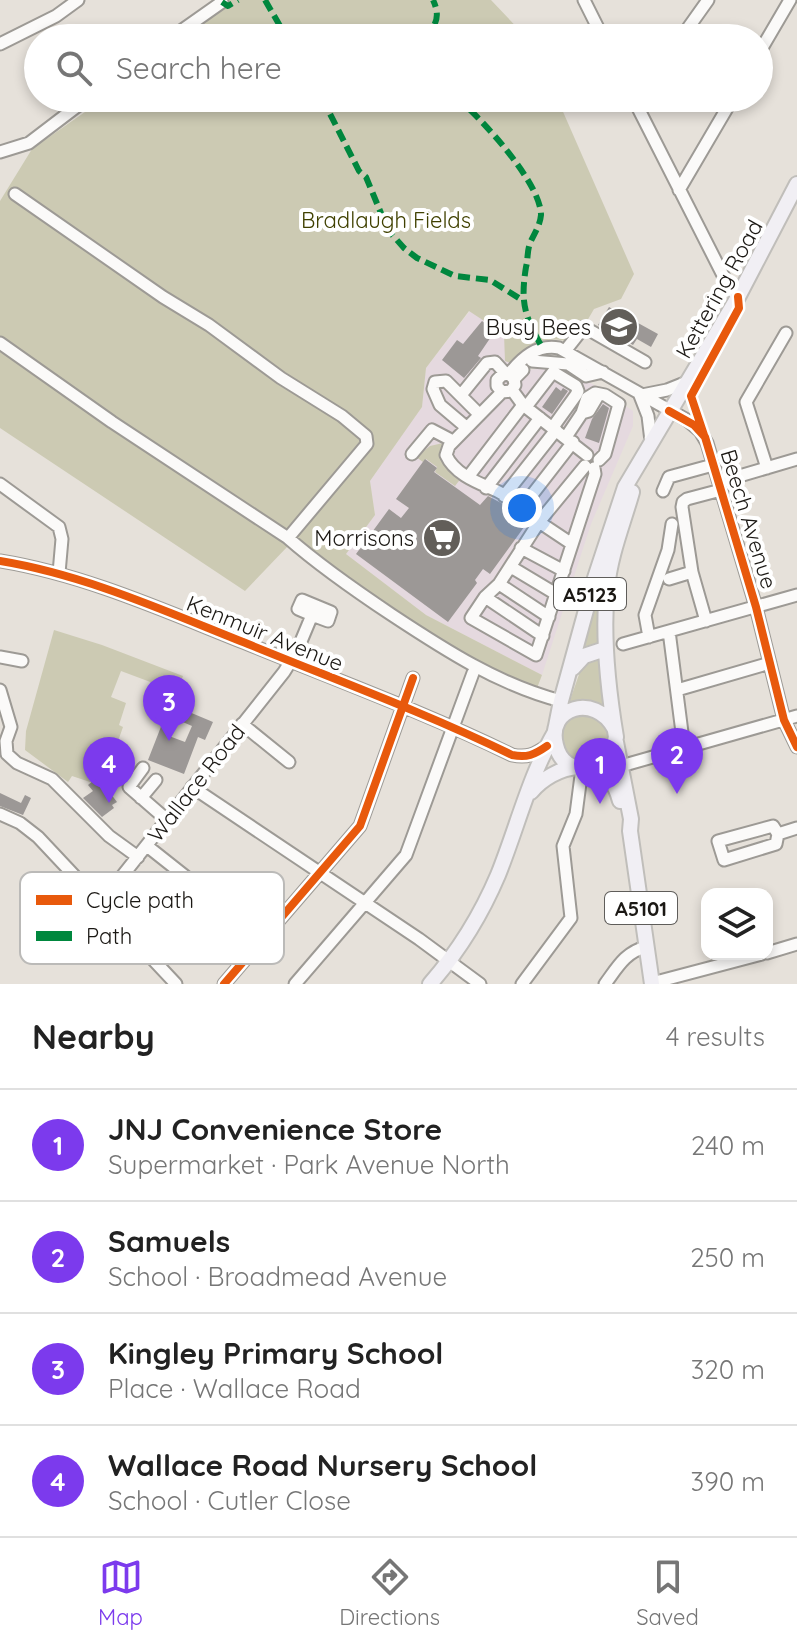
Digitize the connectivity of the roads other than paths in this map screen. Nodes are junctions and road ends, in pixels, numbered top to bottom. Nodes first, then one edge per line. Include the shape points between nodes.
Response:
1 (78, 0) edge
2 (584, 0) edge
3 (708, 0) edge
4 (790, 0) edge
5 (222, 2) edge
6 (40, 24) edge
7 (191, 24) edge
8 (596, 24) edge
9 (691, 24) edge
10 (773, 29) edge
11 (24, 32) edge
12 (0, 44) edge
13 (70, 112) edge
14 (641, 112) edge
15 (725, 112) edge
16 (0, 152) edge
17 (797, 184) edge
18 (679, 190) junction
19 (15, 194) dead end
20 (738, 297) junction
21 (786, 333) dead end
22 (0, 343) edge
23 (543, 349) junction
24 (565, 351) junction
25 (532, 361) junction
26 (645, 362) dead end
27 (603, 372) junction
28 (509, 382) junction
29 (687, 382) junction
30 (640, 394) junction
31 (461, 395) junction
32 (524, 406) junction
33 (669, 411) junction
34 (479, 414) junction
35 (540, 418) junction
36 (466, 427) junction
37 (554, 428) junction
38 (570, 440) junction
39 (453, 441) junction
40 (651, 441) junction
41 (412, 454) dead end
42 (797, 459) edge
43 (591, 462) junction
44 (713, 465) junction
45 (638, 467) junction
46 (767, 468) junction
47 (468, 477) junction
48 (0, 484) edge
49 (720, 486) junction
50 (486, 488) junction
51 (663, 491) dead end
52 (504, 496) junction
53 (521, 509) junction
54 (539, 522) junction
55 (672, 524) dead end
56 (288, 538) junction
57 (572, 544) junction
58 (521, 548) junction
59 (0, 561) edge
60 (511, 567) junction
61 (564, 571) junction
62 (692, 572) junction
63 (59, 573) junction
64 (669, 579) dead end
65 (499, 584) junction
66 (556, 594) junction
67 (797, 595) edge
68 (485, 597) junction
69 (756, 607) junction
70 (312, 615) dead end
71 (549, 617) junction
72 (706, 621) junction
73 (669, 631) junction
74 (543, 636) junction
75 (649, 637) junction
76 (623, 644) dead end
77 (605, 649) junction
78 (0, 657) edge
79 (22, 661) dead end
80 (291, 662) junction
81 (770, 663) junction
82 (460, 667) dead end
83 (571, 671) junction
84 (473, 673) junction
85 (413, 678) dead end
86 (489, 681) dead end
87 (0, 690) edge
88 (677, 690) junction
89 (561, 701) junction
90 (403, 707) junction
91 (797, 716) edge
92 (784, 720) junction
93 (242, 724) junction
94 (453, 729) junction
95 (555, 729) junction
96 (615, 733) junction
97 (547, 746) junction
98 (797, 747) edge
99 (684, 748) junction
100 (512, 755) junction
101 (289, 762) dead end
102 (621, 766) junction
103 (143, 768) dead end
104 (538, 768) junction
105 (583, 768) junction
106 (156, 780) dead end
107 (192, 787) junction
108 (141, 798) junction
109 (526, 799) junction
110 (0, 814) edge
111 (167, 820) junction
112 (797, 828) edge
113 (630, 831) junction
114 (778, 834) junction
115 (147, 846) junction
116 (138, 857) junction
117 (70, 872) edge
118 (126, 872) edge
119 (180, 872) edge
120 (319, 874) junction
121 (365, 904) junction
122 (284, 915) edge
123 (797, 944) edge
124 (646, 947) junction
125 (773, 951) edge
126 (449, 960) junction
127 (739, 960) edge
128 (157, 964) edge
129 (241, 964) edge
130 (176, 984) edge
131 (224, 984) edge
132 (295, 984) edge
133 (430, 984) edge
134 (480, 984) edge
135 (522, 984) edge
136 (605, 984) edge
137 (652, 984) edge

1 - 6 street
2 - 8 street
3 - 9 street
4 - 10 street
5 - 7 street
11 - 12 street
13 - 16 street via 29,143
14 - 18 street
15 - 18 street
17 - 20 main road, Kettering Road / A5123
18 - 20 street
19 - 56 street via 342,416 368,439
20 - 29 main road, Kettering Road / A5123
21 - 46 street via 746,402
22 - 56 street
23 - 24 street
23 - 25 street
23 - 28 street via 533,350
24 - 26 street via 584,327
24 - 27 street, Beech Avenue
25 - 27 street via 568,364 586,376
25 - 28 street
27 - 30 street, Beech Avenue
28 - 31 street via 495,362 487,363
28 - 32 street
28 - 34 street
29 - 30 street
29 - 33 main road, Kettering Road / A5123
30 - 33 street, Beech Avenue
30 - 40 street
31 - 34 street
31 - 36 street via 446,381 435,382 440,405
32 - 35 street
32 - 37 street via 553,372 576,386 578,391
32 - 47 street
33 - 40 main road, Kettering Road / A5123
33 - 44 street, Beech Avenue via 700,431
34 - 36 street
35 - 37 street
35 - 50 street
36 - 39 street
37 - 38 street
37 - 52 street
38 - 43 street
38 - 43 street via 582,413 599,394 619,404 605,454
38 - 53 street
39 - 41 street via 432,430
39 - 47 street via 446,455
40 - 45 main road, Kettering Road / A5123
42 - 46 street
43 - 54 street
43 - 57 street
44 - 49 street, Beech Avenue
44 - 51 street via 669,477
45 - 77 main road, Kettering Road / A5123 via 607,588
45 - 83 main road, Kettering Road / A5123 via 615,514
46 - 49 street
47 - 50 street
48 - 63 street via 59,527
49 - 62 street via 683,502
49 - 69 street, Beech Avenue
50 - 52 street
52 - 53 street
53 - 54 street
54 - 57 street
54 - 58 street
55 - 75 street via 645,615
56 - 89 street via 440,647 481,671
57 - 61 street
58 - 60 street
58 - 61 street
59 - 63 street, Kenmuir Avenue
60 - 65 street
60 - 66 street
61 - 66 street
62 - 64 street
62 - 72 street
63 - 80 street, Kenmuir Avenue
65 - 68 street
65 - 71 street
66 - 71 street
67 - 69 street
68 - 74 street
68 - 74 street via 471,618 536,655
69 - 72 street
69 - 81 street, Beech Avenue
70 - 80 street, Wallace Road
71 - 74 street
72 - 73 street
73 - 75 street
73 - 88 street
75 - 76 street
77 - 83 main road via 584,656
77 - 96 main road, Kettering Road / A5123
78 - 79 street
80 - 90 street, Kenmuir Avenue
80 - 93 street, Wallace Road
81 - 88 street
81 - 92 street, Beech Avenue
82 - 84 street
83 - 89 main road, Kettering Road / A5123
84 - 86 street
84 - 94 street
85 - 90 street
87 - 116 street via 10,722 7,754 52,779
88 - 99 street
89 - 95 main road, Kettering Road / A5123
90 - 94 street, Kenmuir Avenue
90 - 120 street via 360,826
91 - 92 street, Kenmuir Avenue
92 - 98 street, Beech Avenue
92 - 99 street, Kenmuir Avenue
93 - 101 street
93 - 107 street, Wallace Road
94 - 100 street, Kenmuir Avenue
94 - 121 street via 406,855
95 - 96 main road via 570,711 586,707 603,713
95 - 97 main road, Kettering Road / A5123
95 - 105 main road via 562,758
96 - 102 main road, A5101
96 - 105 main road via 605,761
97 - 100 street via 535,755
97 - 104 main road, Kettering Road / A5123
99 - 102 street, Kenmuir Avenue
100 - 104 street, Kenmuir Avenue
102 - 105 street, Kenmuir Avenue
102 - 113 main road, A5101
103 - 108 street via 128,786
104 - 105 street, Kenmuir Avenue
104 - 109 main road, Kettering Road / A5123
105 - 109 main road, Kettering Road / A5123 via 547,777
105 - 113 main road, A5101 via 614,782
105 - 135 street via 576,814 563,846 571,918
106 - 108 street
107 - 111 street, Wallace Road
107 - 120 street
108 - 111 street
109 - 126 main road, Kettering Road / A5123 via 484,905
110 - 117 street via 38,837
111 - 115 street, Wallace Road
112 - 114 street
113 - 124 main road, A5101
114 - 114 street via 776,844 724,860 718,841 773,826
115 - 116 street, Wallace Road
115 - 119 street
116 - 118 street, Wallace Road
120 - 121 street
120 - 122 street
121 - 126 street
121 - 132 street
123 - 125 street
124 - 136 street via 624,958
124 - 137 main road, A5101
126 - 133 main road, Kettering Road / A5123
126 - 134 street
127 - 137 street
128 - 130 street
129 - 131 street

